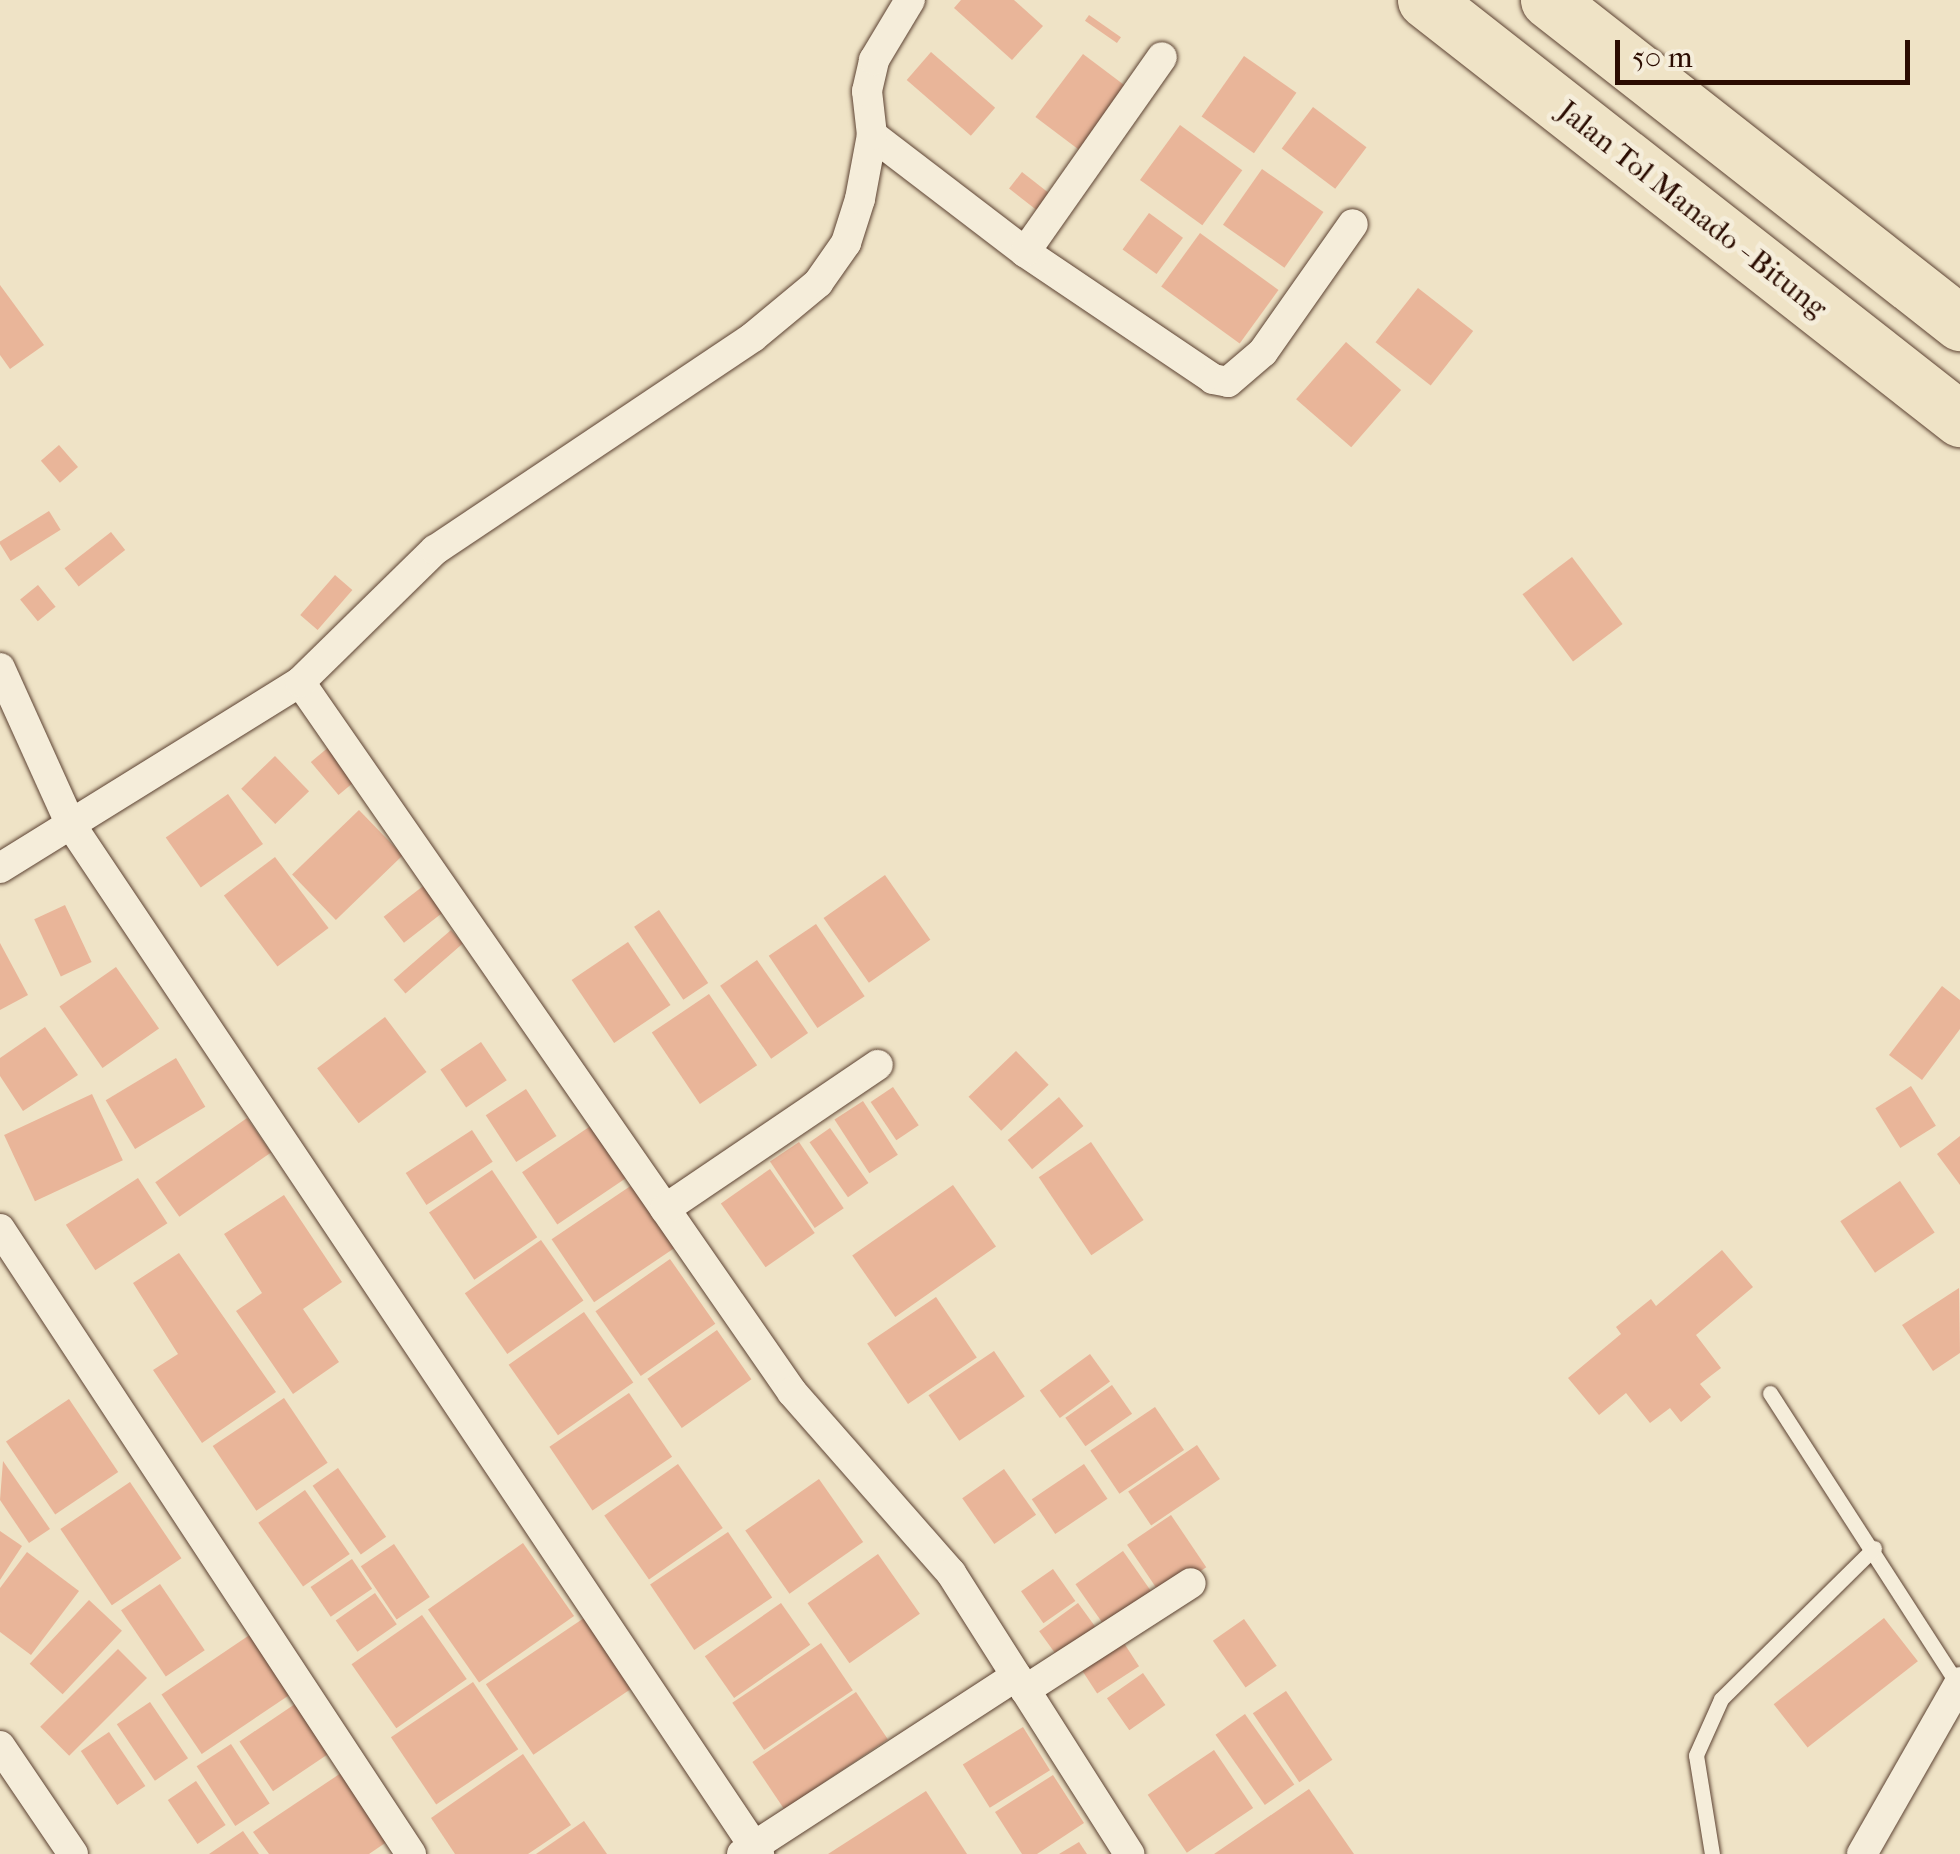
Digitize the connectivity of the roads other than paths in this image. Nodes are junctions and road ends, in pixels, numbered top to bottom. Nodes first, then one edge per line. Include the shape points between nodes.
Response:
1 (910, 0) edge
2 (1425, 0) edge
3 (1548, 0) edge
4 (1162, 57) dead end
5 (872, 134) junction
6 (1353, 224) dead end
7 (1025, 252) junction
8 (1960, 323) edge
9 (1960, 419) edge
10 (0, 668) edge
11 (300, 682) junction
12 (72, 825) junction
13 (0, 868) edge
14 (878, 1065) dead end
15 (665, 1208) junction
16 (0, 1230) edge
17 (1770, 1392) dead end
18 (1874, 1548) junction
19 (1191, 1583) dead end
20 (1020, 1683) junction
21 (1959, 1683) edge
22 (0, 1746) edge
23 (752, 1852) edge
24 (73, 1854) edge
25 (412, 1854) edge
26 (1129, 1854) edge
27 (1712, 1854) edge
28 (1862, 1854) edge

1 - 5 street via 874,60 866,91
2 - 9 highway, Jalan Tol Manado - Bitung
3 - 8 highway
4 - 7 street
5 - 7 street
5 - 11 street via 846,243 818,283 753,337 435,550
6 - 7 street via 1263,352 1228,382 1213,379
10 - 12 street
11 - 12 street
11 - 15 street
12 - 13 street
12 - 23 street
14 - 15 street
15 - 20 street via 792,1392 952,1573
16 - 25 street
17 - 18 lane
18 - 21 lane
18 - 27 lane via 1721,1699 1696,1755
19 - 20 street
20 - 23 street
20 - 26 street
21 - 28 street
22 - 24 street

